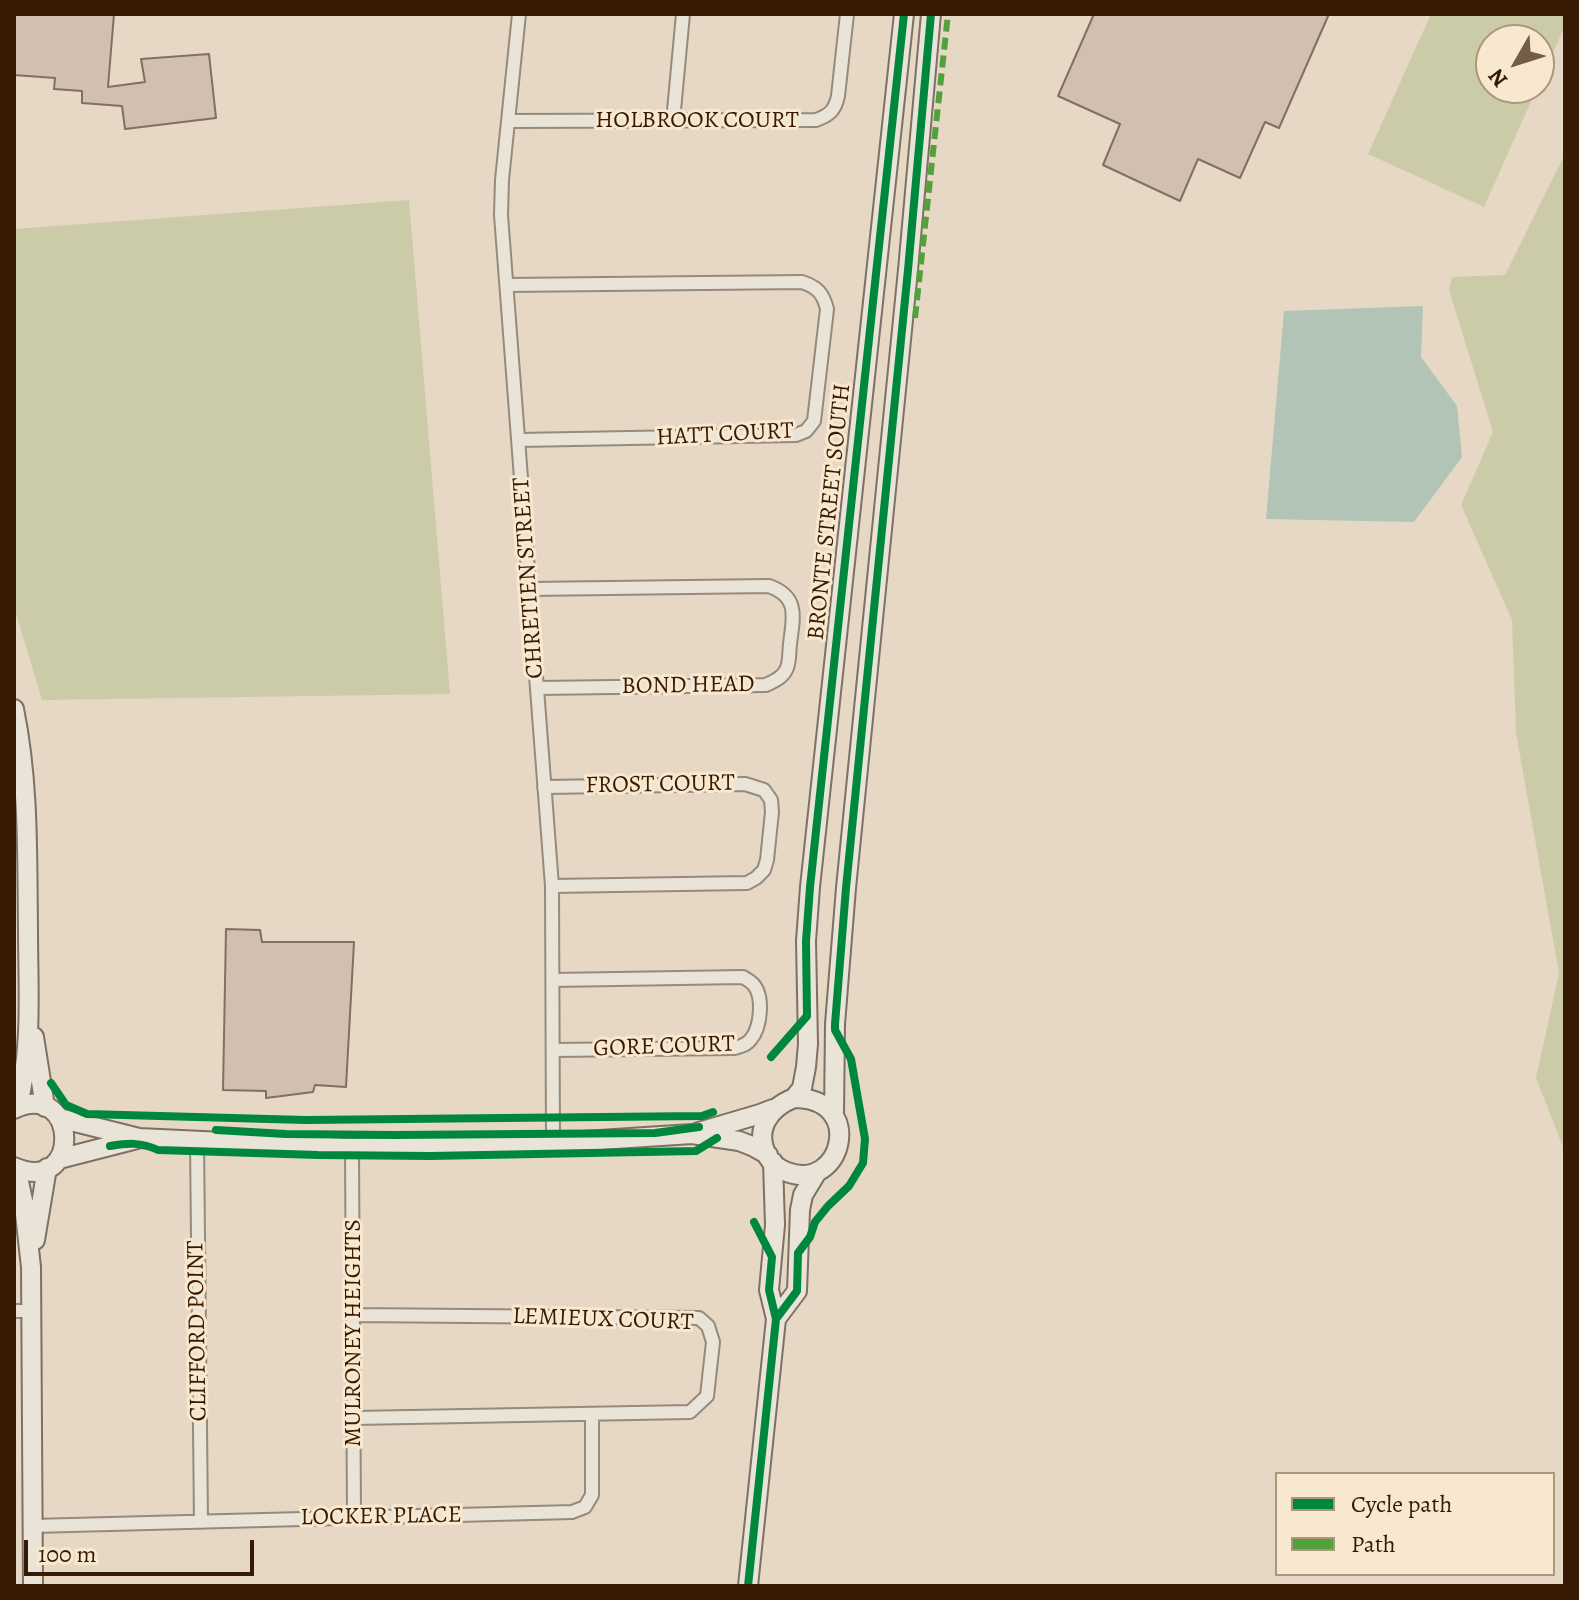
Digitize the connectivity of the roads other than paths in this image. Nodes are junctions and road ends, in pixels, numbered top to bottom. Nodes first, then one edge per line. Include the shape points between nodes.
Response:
1 (519, 14) edge
2 (683, 14) edge
3 (847, 14) edge
4 (904, 14) edge
5 (931, 14) edge
6 (508, 121) junction
7 (673, 121) junction
8 (507, 285) junction
9 (519, 440) junction
10 (530, 589) junction
11 (537, 688) junction
12 (15, 721) edge
13 (544, 787) junction
14 (552, 886) junction
15 (553, 980) junction
16 (28, 1003) junction
17 (554, 1050) junction
18 (794, 1098) junction
19 (776, 1107) junction
20 (15, 1108) edge
21 (52, 1112) junction
22 (834, 1115) junction
23 (692, 1134) junction
24 (139, 1138) junction
25 (197, 1141) junction
26 (553, 1143) junction
27 (352, 1148) junction
28 (770, 1158) junction
29 (53, 1164) junction
30 (15, 1168) edge
31 (817, 1172) junction
32 (31, 1267) junction
33 (23, 1311) edge
34 (354, 1315) junction
35 (776, 1319) junction
36 (592, 1414) junction
37 (354, 1418) junction
38 (354, 1518) junction
39 (201, 1522) junction
40 (33, 1526) junction
41 (33, 1586) edge
42 (748, 1586) edge

1 - 6 street, CHRETIEN STREET
2 - 7 street
3 - 7 street, HOLBROOK COURT via 838,96 827,116
4 - 18 main road, BRONTE STREET SOUTH via 810,887 808,1044 802,1088
5 - 22 main road via 846,888
6 - 7 street, HOLBROOK COURT
6 - 8 street, CHRETIEN STREET via 501,215
8 - 9 street, CHRETIEN STREET
8 - 9 street, HATT COURT via 802,282 816,286 827,309 814,421 806,431
9 - 10 street, CHRETIEN STREET
10 - 11 street, CHRETIEN STREET
10 - 11 street, BOND HEAD via 769,586 780,590 794,611 787,668 766,685
11 - 13 street, CHRETIEN STREET
12 - 16 main road via 27,819
13 - 14 street, CHRETIEN STREET
13 - 14 street, FROST COURT via 745,784 764,790 772,812 764,870 747,883
14 - 15 street, CHRETIEN STREET
15 - 17 street, CHRETIEN STREET
15 - 17 street, GORE COURT via 743,977 754,985 760,1008 753,1038 735,1048
16 - 20 main road via 24,1078
16 - 21 main road
17 - 26 street, CHRETIEN STREET
18 - 19 main road
18 - 22 main road via 809,1098
19 - 23 main road
19 - 28 main road via 762,1128
20 - 21 main road via 36,1104
21 - 24 main road
21 - 29 main road via 66,1139
22 - 31 main road via 840,1144 834,1158
23 - 26 main road
23 - 28 main road via 739,1141
24 - 25 main road
24 - 29 main road
25 - 27 main road
25 - 39 street, CLIFFORD POINT
26 - 27 main road
27 - 34 street, MULRONEY HEIGHTS
28 - 31 main road via 795,1175
28 - 35 main road via 775,1225 769,1290
29 - 30 main road via 37,1172
29 - 32 main road
30 - 32 main road
31 - 35 main road via 800,1210 797,1291
32 - 33 main road
33 - 40 main road
34 - 36 street, LEMIEUX COURT via 699,1318 708,1326 713,1342 707,1396 690,1412
34 - 37 street, MULRONEY HEIGHTS
35 - 42 main road
36 - 37 street, LEMIEUX COURT
36 - 38 street, LOCKER PLACE via 592,1495 585,1507 572,1512
37 - 38 street, MULRONEY HEIGHTS
38 - 39 street, LOCKER PLACE
39 - 40 street, LOCKER PLACE
40 - 41 main road

